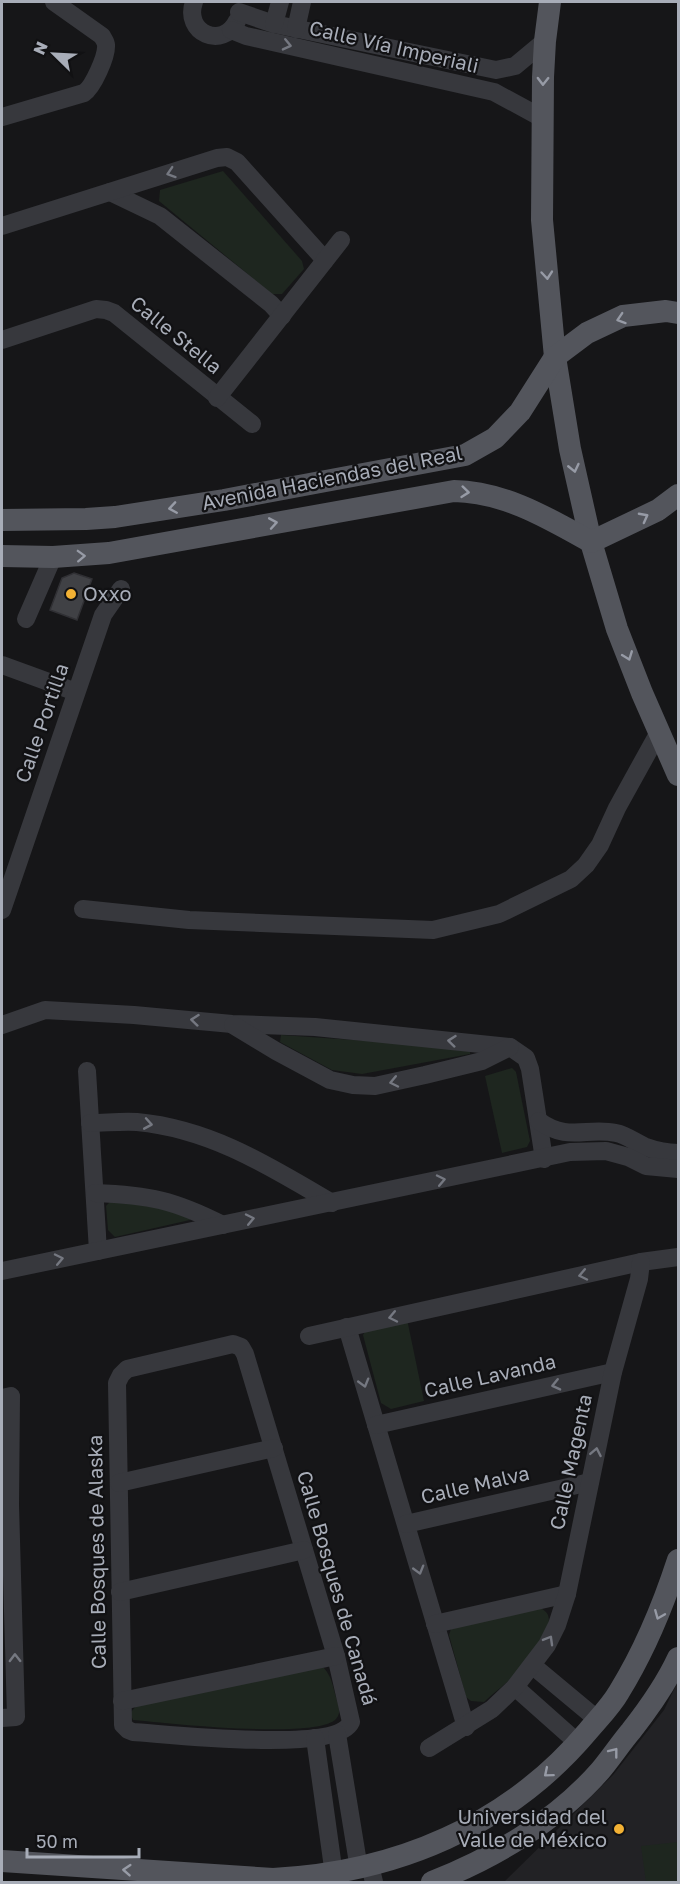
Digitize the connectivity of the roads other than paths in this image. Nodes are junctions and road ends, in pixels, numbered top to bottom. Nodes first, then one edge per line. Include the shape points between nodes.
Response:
1 (54, 2) edge
2 (280, 2) edge
3 (302, 2) edge
4 (550, 2) edge
5 (190, 4) edge
6 (238, 7) edge
7 (274, 24) junction
8 (296, 28) junction
9 (231, 30) junction
10 (545, 41) junction
11 (496, 70) junction
12 (494, 92) junction
13 (2, 99) edge
14 (8, 115) edge
15 (542, 118) junction
16 (110, 192) junction
17 (2, 226) edge
18 (340, 240) dead end
19 (325, 260) junction
20 (678, 313) edge
21 (282, 316) junction
22 (2, 340) edge
23 (555, 357) junction
24 (217, 398) junction
25 (252, 424) dead end
26 (678, 495) edge
27 (224, 500) junction
28 (2, 520) edge
29 (229, 531) junction
30 (591, 542) junction
31 (2, 556) edge
32 (52, 557) junction
33 (121, 589) dead end
34 (26, 618) dead end
35 (2, 665) edge
36 (76, 692) junction
37 (659, 732) junction
38 (678, 774) edge
39 (83, 909) dead end
40 (2, 910) edge
41 (232, 1024) junction
42 (2, 1025) edge
43 (510, 1047) junction
44 (87, 1071) dead end
45 (539, 1121) junction
46 (90, 1123) junction
47 (678, 1154) edge
48 (544, 1159) junction
49 (678, 1169) edge
50 (95, 1193) junction
51 (332, 1203) junction
52 (223, 1225) junction
53 (98, 1251) junction
54 (678, 1257) edge
55 (641, 1262) junction
56 (2, 1271) edge
57 (347, 1327) junction
58 (309, 1336) dead end
59 (613, 1372) junction
60 (121, 1375) joint
61 (2, 1398) edge
62 (376, 1425) junction
63 (274, 1448) junction
64 (590, 1482) junction
65 (119, 1483) junction
66 (6, 1506) edge
67 (406, 1524) junction
68 (304, 1550) junction
69 (678, 1560) edge
70 (120, 1592) junction
71 (567, 1594) junction
72 (8, 1612) edge
73 (435, 1624) junction
74 (336, 1656) junction
75 (678, 1658) edge
76 (532, 1665) junction
77 (515, 1687) junction
78 (122, 1701) junction
79 (2, 1718) edge
80 (598, 1720) junction
81 (466, 1727) junction
82 (337, 1734) junction
83 (315, 1738) junction
84 (578, 1743) junction
85 (429, 1748) dead end
86 (2, 1861) edge
87 (368, 1873) edge
88 (334, 1878) edge
89 (432, 1882) edge

1 - 14 street via 102,36 105,52 89,90
2 - 7 street
3 - 8 street
4 - 10 main road
5 - 9 street, Calle Vía Imperiali via 192,18 201,31 216,36
6 - 7 street, Calle Vía Imperiali
6 - 9 street, Calle Vía Imperiali
7 - 8 street, Calle Vía Imperiali
8 - 11 street, Calle Vía Imperiali
9 -> 12 street, Calle Vía Imperiali
10 - 11 street, Calle Vía Imperiali via 514,66
10 -> 15 main road
11 - 12 street
12 - 15 street, Calle Vía Imperiali
13 - 14 street
15 -> 23 main road via 542,220
16 - 17 street
19 -> 16 street via 237,162 227,157
16 - 21 street via 160,216
18 - 19 street, Calle Stella
19 - 21 street, Calle Stella
20 -> 23 main road, Avenida Haciendas del Real via 623,316 587,333
21 - 24 street, Calle Stella
22 - 24 street, Calle Stella via 96,309 106,310
23 - 27 main road, Avenida Haciendas del Real via 520,412 495,438 465,455
23 -> 30 main road
24 - 25 street, Calle Stella
30 -> 26 main road via 658,510
27 -> 28 main road, Avenida Haciendas del Real via 115,517
27 - 29 main road
29 -> 30 main road, Avenida Haciendas del Real via 468,491 538,513
32 -> 29 main road, Avenida Haciendas del Real via 110,553
30 -> 37 main road via 617,628
31 - 32 main road, Avenida Haciendas del Real
32 - 34 street
33 - 36 street, Calle Portilla via 103,615
35 - 36 street
36 - 40 street, Calle Portilla
37 - 38 main road
37 - 39 street via 586,865 571,879 499,914 432,930 189,920
41 -> 42 street via 45,1010
43 -> 41 street via 315,1027
43 -> 41 street via 482,1061 425,1075 375,1086 352,1085 310,1070
43 - 45 street via 526,1058
44 - 46 street
45 - 47 street via 562,1132 619,1134 648,1148
45 - 48 street
46 - 50 street
46 -> 51 street via 136,1122 189,1131 229,1145
48 - 49 street via 570,1152 606,1151 646,1166
51 -> 48 street
50 - 52 street via 160,1199
50 - 53 street
52 -> 51 street
52 - 53 street
56 -> 53 street
54 - 55 street
55 -> 57 street
55 - 59 street, Calle Magenta
57 - 58 street
57 -> 62 street
59 -> 62 street, Calle Lavanda
64 -> 59 street, Calle Magenta
60 - 63 street, Calle Bosques de Canadá via 127,1370 233,1344 241,1347
60 - 65 street, Calle Bosques de Alaska via 117,1383
61 - 66 street via 11,1396
62 - 67 street
63 - 65 street
63 - 68 street, Calle Bosques de Canadá
64 - 67 street, Calle Malva
64 - 71 street, Calle Magenta
65 - 70 street, Calle Bosques de Alaska
66 - 72 street
67 -> 73 street
68 - 70 street
68 - 74 street, Calle Bosques de Canadá
69 -> 80 main road via 646,1646
70 - 78 street, Calle Bosques de Alaska
71 - 73 street
76 -> 71 street, Calle Magenta via 557,1625
79 -> 72 street via 16,1717
73 - 81 street
74 - 78 street
74 - 82 street, Calle Bosques de Canadá via 351,1718 348,1728
89 -> 75 main road via 483,1859 559,1809 599,1772 644,1714
76 - 77 street, Calle Magenta
76 - 80 street
77 - 81 street, Calle Magenta
77 - 84 street
78 - 83 street, Calle Bosques de Alaska via 122,1720 132,1732 263,1740
80 - 84 main road
81 - 85 street, Calle Magenta
82 - 83 street
82 - 87 street
83 - 88 street
84 -> 87 main road via 516,1798 432,1845
88 -> 86 main road via 234,1878
87 - 88 main road

